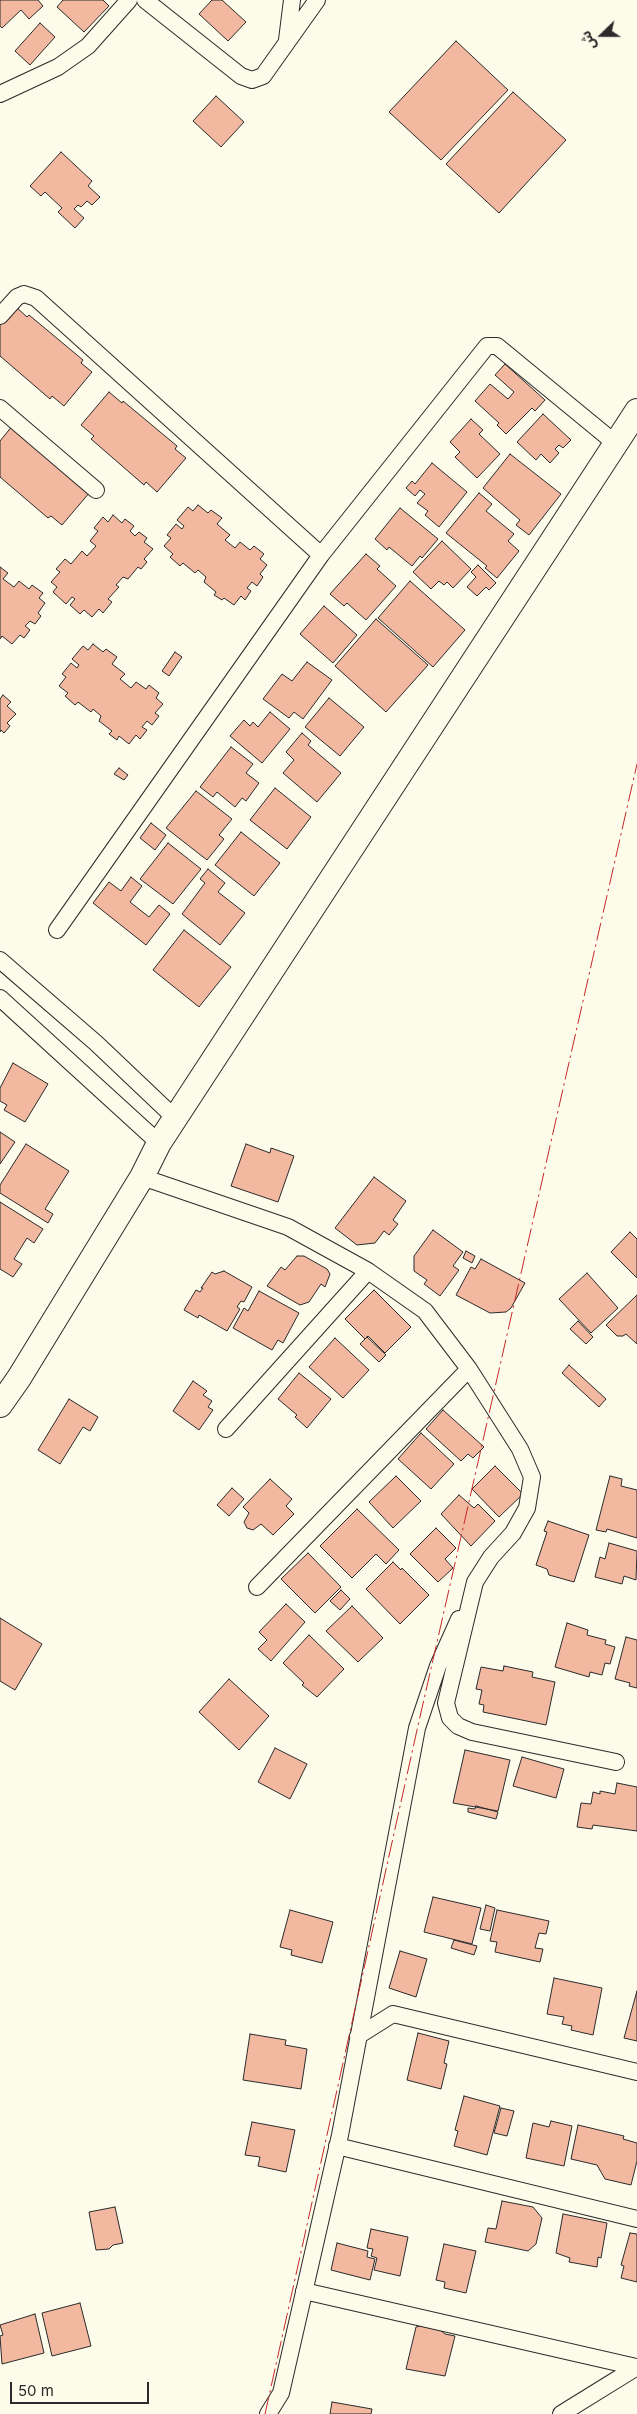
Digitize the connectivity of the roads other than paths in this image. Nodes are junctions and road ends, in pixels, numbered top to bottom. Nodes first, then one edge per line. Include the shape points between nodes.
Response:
1 (129, 0) edge
2 (145, 0) edge
3 (292, 0) edge
4 (317, 0) edge
5 (287, 44) junction
6 (0, 94) edge
7 (0, 316) edge
8 (0, 408) edge
9 (637, 410) edge
10 (615, 443) junction
11 (96, 490) dead end
12 (321, 555) junction
13 (57, 930) dead end
14 (0, 960) edge
15 (20, 976) junction
16 (1, 1001) edge
17 (175, 1118) junction
18 (159, 1143) junction
19 (142, 1177) junction
20 (368, 1271) junction
21 (469, 1369) junction
22 (0, 1405) edge
23 (226, 1430) dead end
24 (475, 1582) junction
25 (257, 1587) dead end
26 (616, 1762) dead end
27 (358, 2036) junction
28 (637, 2072) edge
29 (337, 2146) junction
30 (637, 2219) edge
31 (304, 2291) junction
32 (637, 2367) edge
33 (268, 2414) edge
34 (561, 2414) edge

1 - 6 street via 88,46 58,67
2 - 5 street via 241,76 252,80 263,76
3 - 5 street
4 - 5 street
7 - 12 street via 17,297 24,294 36,298
8 - 11 street
9 - 10 street
10 - 12 street via 497,346 487,346
10 - 17 street
12 - 13 street
14 - 15 street
15 - 16 street
15 - 17 street
16 - 18 street
17 - 18 street
18 - 19 street
19 - 20 street via 288,1227
19 - 22 street
20 - 21 street via 425,1311
20 - 23 street
21 - 24 street via 520,1449 532,1478 527,1508 513,1533 491,1557
21 - 25 street
24 - 26 street via 446,1703 450,1718 472,1732
24 - 27 street via 438,1666 417,1728
27 - 28 street via 393,2014
27 - 29 street
29 - 30 street
29 - 31 street
31 - 32 street
31 - 33 street via 282,2393
32 - 34 street

